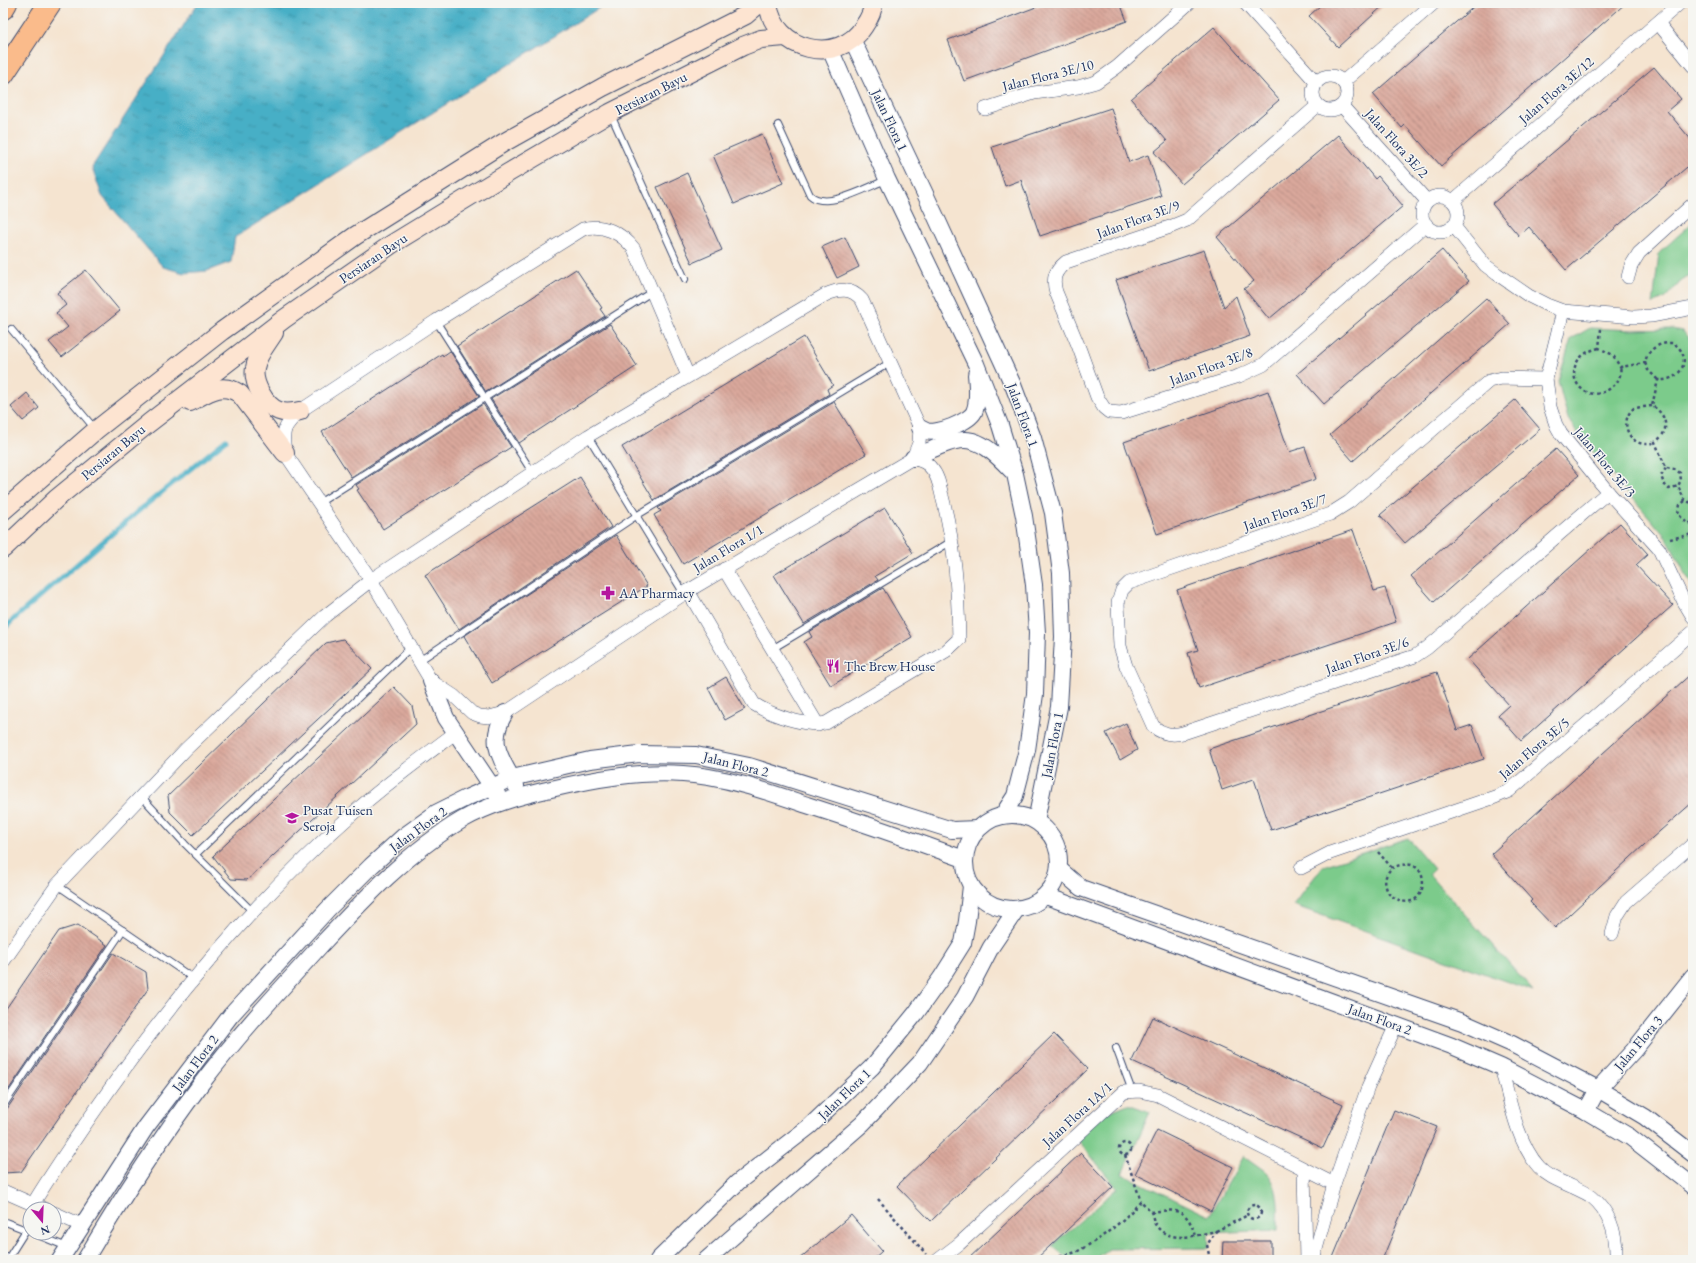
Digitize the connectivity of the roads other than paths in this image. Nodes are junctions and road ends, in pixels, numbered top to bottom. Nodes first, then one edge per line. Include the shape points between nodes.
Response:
1 (6, 3) edge
2 (50, 3) edge
3 (760, 3) edge
4 (768, 3) edge
5 (883, 3) edge
6 (1189, 3) edge
7 (1245, 3) edge
8 (1434, 3) edge
9 (1680, 3) edge
10 (3, 8) edge
11 (871, 11) edge
12 (1658, 23) junction
13 (785, 37) junction
14 (852, 40) junction
15 (830, 49) junction
16 (1693, 66) edge
17 (3, 74) edge
18 (1316, 82) junction
19 (1343, 82) junction
20 (1317, 106) junction
21 (1342, 106) junction
22 (985, 109) dead end
23 (610, 114) junction
24 (778, 125) dead end
25 (887, 179) junction
26 (1453, 201) junction
27 (1427, 202) junction
28 (1693, 204) edge
29 (1426, 224) junction
30 (1453, 226) junction
31 (1628, 277) dead end
32 (685, 279) dead end
33 (653, 291) junction
34 (1693, 298) edge
35 (1693, 308) edge
36 (1563, 311) junction
37 (284, 319) junction
38 (436, 321) junction
39 (11, 329) dead end
40 (1076, 340) joint
41 (891, 362) junction
42 (976, 364) junction
43 (688, 376) junction
44 (1546, 379) junction
45 (484, 398) junction
46 (300, 411) junction
47 (149, 423) junction
48 (920, 428) junction
49 (96, 430) junction
50 (588, 436) junction
51 (285, 453) junction
52 (913, 458) junction
53 (532, 472) junction
54 (1015, 474) junction
55 (1608, 492) junction
56 (319, 503) junction
57 (3, 511) edge
58 (636, 516) junction
59 (952, 541) junction
60 (3, 549) edge
61 (724, 569) junction
62 (371, 580) junction
63 (686, 593) junction
64 (1693, 617) edge
65 (1693, 632) edge
66 (411, 647) junction
67 (772, 648) junction
68 (419, 661) junction
69 (1126, 666) joint
70 (431, 681) junction
71 (505, 713) junction
72 (818, 725) junction
73 (456, 733) junction
74 (512, 778) junction
75 (492, 786) junction
76 (141, 796) junction
77 (522, 796) junction
78 (502, 802) junction
79 (1002, 816) junction
80 (1036, 821) junction
81 (978, 830) junction
82 (1693, 844) edge
83 (196, 854) junction
84 (964, 859) junction
85 (1301, 868) dead end
86 (1059, 869) junction
87 (57, 885) junction
88 (970, 886) junction
89 (1046, 896) junction
90 (1016, 910) junction
91 (253, 912) junction
92 (123, 930) junction
93 (1612, 934) dead end
94 (3, 962) edge
95 (1693, 976) edge
96 (194, 980) junction
97 (1396, 1025) junction
98 (1116, 1048) dead end
99 (1501, 1067) junction
100 (1598, 1089) junction
101 (1132, 1091) junction
102 (3, 1106) edge
103 (1586, 1111) junction
104 (1693, 1154) edge
105 (1304, 1170) junction
106 (1334, 1184) junction
107 (1693, 1186) edge
108 (3, 1191) edge
109 (25, 1201) edge
110 (40, 1201) edge
111 (62, 1216) edge
112 (3, 1221) edge
113 (82, 1225) junction
114 (22, 1229) edge
115 (100, 1235) junction
116 (22, 1239) edge
117 (45, 1241) edge
118 (64, 1254) edge
119 (933, 1257) edge
120 (7, 1260) edge
121 (85, 1260) edge
122 (658, 1260) edge
123 (706, 1260) edge
124 (1306, 1260) edge
125 (1313, 1260) edge
126 (1616, 1260) edge

1 - 10 highway
2 - 17 highway
3 - 49 main road, Persiaran Bayu via 746,15 602,86 503,143 355,236 222,331
4 - 13 main road via 775,25
5 - 11 main road
6 - 22 street, Jalan Flora 3E/10 via 1117,67 1096,82 1034,93
7 - 18 street
8 - 19 street
9 - 12 street, Jalan Flora 3E/12
11 - 14 main road via 862,30
12 - 16 street
12 - 26 street, Jalan Flora 3E/12
13 - 15 main road via 799,45 814,49
13 - 23 main road, Persiaran Bayu via 761,39 743,46
14 - 15 main road
14 - 80 street, Jalan Flora 1 via 1013,384 1032,438 1053,513 1061,573 1063,637 1060,707
15 - 25 street, Jalan Flora 1
18 - 19 street via 1326,76 1333,76
18 - 20 street via 1312,91
19 - 21 street via 1347,96
20 - 21 street via 1327,111
20 - 40 street, Jalan Flora 3E/9 via 1187,220 1066,262 1061,266 1054,277 1054,284
21 - 27 street, Jalan Flora 3E/2
23 - 32 lane
23 - 37 main road, Persiaran Bayu via 392,244
24 - 25 lane via 810,195 815,200 838,199
25 - 42 street, Jalan Flora 1
26 - 27 street via 1437,196
26 - 30 street via 1458,210
27 - 29 street via 1422,213
28 - 31 street via 1638,253
29 - 30 street via 1429,228 1439,231
29 - 40 street, Jalan Flora 3E/8 via 1270,359 1239,376 1115,413 1104,408 1097,398
30 - 36 street via 1485,265 1529,296
33 - 38 street via 634,249 623,236 592,226 583,229
33 - 43 street
33 - 45 lane
34 - 35 street
35 - 36 street via 1651,316
36 - 44 street, Jalan Flora 3E/3
37 - 46 main road via 262,351 254,377 256,385 278,411
37 - 47 main road, Persiaran Bayu
38 - 45 lane
38 - 46 street
39 - 49 lane
41 - 43 street via 862,300 858,294 846,289 825,295
41 - 48 street
41 - 58 lane
42 - 48 street via 976,404 970,417 934,432
42 - 54 street, Jalan Flora 1 via 1000,425
43 - 50 street
44 - 55 street, Jalan Flora 3E/3 via 1556,425
44 - 69 street, Jalan Flora 3E/7 via 1502,378 1489,381 1349,502 1330,514 1129,583 1122,590 1118,603 1120,646
45 - 53 lane
45 - 56 lane
46 - 51 street via 288,422 284,431
47 - 51 main road via 211,390 232,389 240,394
47 - 60 main road, Persiaran Bayu via 56,499
48 - 52 street via 919,443
49 - 57 main road, Persiaran Bayu
50 - 53 street
50 - 58 lane
51 - 56 street
52 - 54 street via 946,444 972,440 995,453
52 - 59 street via 927,464 936,475
52 - 61 street, Jalan Flora 1/1
53 - 62 street
54 - 79 street, Jalan Flora 1 via 1034,585 1037,633 1035,694 1027,750 1016,796
55 - 64 street, Jalan Flora 3E/3 via 1664,555
55 - 69 street, Jalan Flora 3E/6 via 1427,648 1404,660 1176,735 1162,733 1153,726
56 - 62 street
58 - 63 lane
58 - 68 lane
59 - 67 lane
59 - 72 street via 958,591 959,639 946,651
61 - 63 street, Jalan Flora 1/1
61 - 67 street
62 - 66 street
62 - 76 street via 325,616 186,749
63 - 71 street, Jalan Flora 1/1
63 - 72 street via 754,704 765,711
65 - 85 street, Jalan Flora 3E/5 via 1509,791 1495,798 1322,856
66 - 68 street
66 - 83 lane
67 - 72 street
68 - 70 street
70 - 71 street via 454,696 472,713 489,716
70 - 73 street via 440,705
71 - 74 street via 495,737 500,757
73 - 75 street
73 - 91 street via 358,808
74 - 75 street, Jalan Flora 2
74 - 77 street
74 - 81 street, Jalan Flora 2 via 590,760 639,754 696,755 750,766 952,830
75 - 78 street
75 - 113 street, Jalan Flora 2 via 436,813 404,836 328,909 231,1015 146,1127
76 - 83 lane
76 - 87 street
77 - 78 street, Jalan Flora 2
77 - 84 street, Jalan Flora 2 via 617,776 685,774 766,791 921,842
78 - 115 street, Jalan Flora 2 via 465,819 439,835 402,863 356,907 268,1002 202,1082 141,1169
79 - 80 street, Jalan Flora 1 via 1014,815
79 - 81 street, Jalan Flora 1 via 989,821
80 - 86 street, Jalan Flora 1 via 1047,830 1055,842 1059,855
81 - 84 street, Jalan Flora 1 via 968,843
82 - 93 street via 1626,902 1616,916
83 - 91 lane
84 - 88 street, Jalan Flora 1 via 965,873
86 - 89 street, Jalan Flora 1 via 1055,884
86 - 100 street, Jalan Flora 2 via 1081,888 1462,1022 1512,1044
87 - 92 lane
87 - 94 street
88 - 90 street, Jalan Flora 1 via 990,905
88 - 122 street, Jalan Flora 1 via 962,943 916,1013 872,1067 810,1126 738,1182
89 - 90 street, Jalan Flora 1 via 1032,905
89 - 97 street, Jalan Flora 2
90 - 123 street via 991,947 965,997 920,1063 862,1124
91 - 96 street
92 - 96 lane
92 - 102 lane
95 - 100 street, Jalan Flora 3 via 1634,1050
96 - 110 street via 121,1072 48,1179
97 - 99 street, Jalan Flora 2
97 - 106 street via 1368,1087
98 - 101 lane
99 - 103 street, Jalan Flora 2
99 - 126 street via 1514,1120 1526,1146 1538,1166 1554,1179 1591,1196 1602,1208 1613,1227 1617,1243
100 - 103 street, Jalan Flora 3
100 - 104 street, Jalan Flora 2 via 1645,1117
101 - 105 street, Jalan Flora 1A/1 via 1158,1094
101 - 119 street, Jalan Flora 1A/1 via 1119,1095 959,1244
103 - 107 street, Jalan Flora 2 via 1630,1137
105 - 106 street, Jalan Flora 1A/1
105 - 124 street
106 - 125 street
108 - 109 street
111 - 113 street
112 - 114 lane
113 - 115 street
113 - 118 street, Jalan Flora 2
115 - 121 street, Jalan Flora 2
116 - 120 lane
117 - 118 lane

